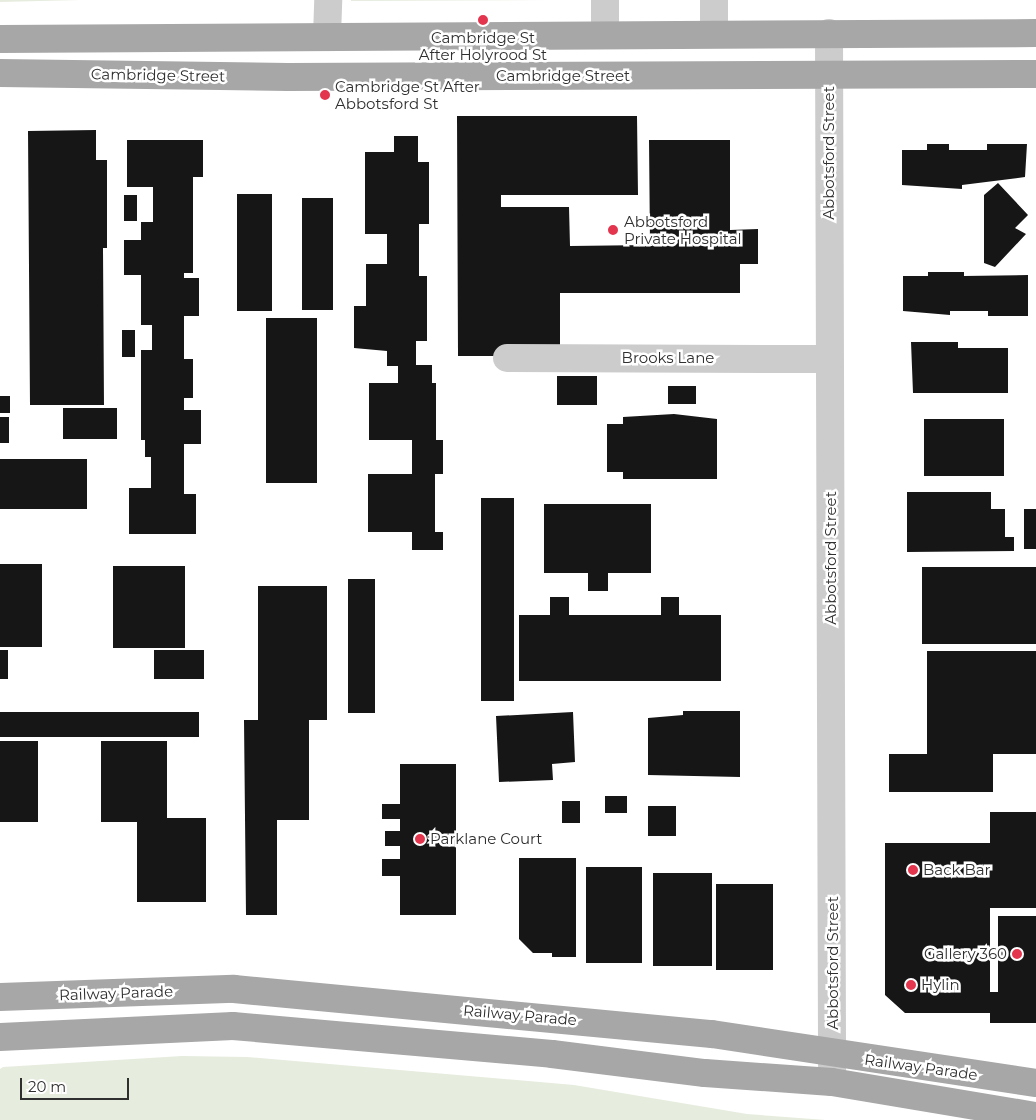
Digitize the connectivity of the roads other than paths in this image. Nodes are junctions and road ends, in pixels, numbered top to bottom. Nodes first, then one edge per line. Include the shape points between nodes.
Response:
1 (328, 0) edge
2 (605, 0) edge
3 (714, 0) edge
4 (1036, 33) edge
5 (714, 34) junction
6 (829, 34) junction
7 (605, 35) junction
8 (327, 36) junction
9 (0, 40) edge
10 (0, 73) edge
11 (829, 74) junction
12 (1036, 74) edge
13 (507, 358) dead end
14 (829, 359) junction
15 (0, 997) edge
16 (0, 1037) edge
17 (832, 1054) junction
18 (832, 1082) junction
19 (1036, 1083) edge
20 (1036, 1116) edge

1 - 8 street
2 - 7 street
3 - 5 street
4 - 6 main road
5 - 6 main road
5 - 7 main road
6 - 11 street, Abbotsford Street
7 - 8 main road
8 - 9 main road
10 - 11 main road, Cambridge Street via 288,77
11 - 12 main road, Cambridge Street
11 - 14 street, Abbotsford Street
13 - 14 street, Brooks Lane
14 - 17 street, Abbotsford Street
15 - 17 main road, Railway Parade via 234,989 712,1034
16 - 18 main road, Railway Parade via 233,1026 552,1054 705,1073
17 - 18 street, Abbotsford Street
17 - 19 main road, Railway Parade
18 - 20 main road, Railway Parade

